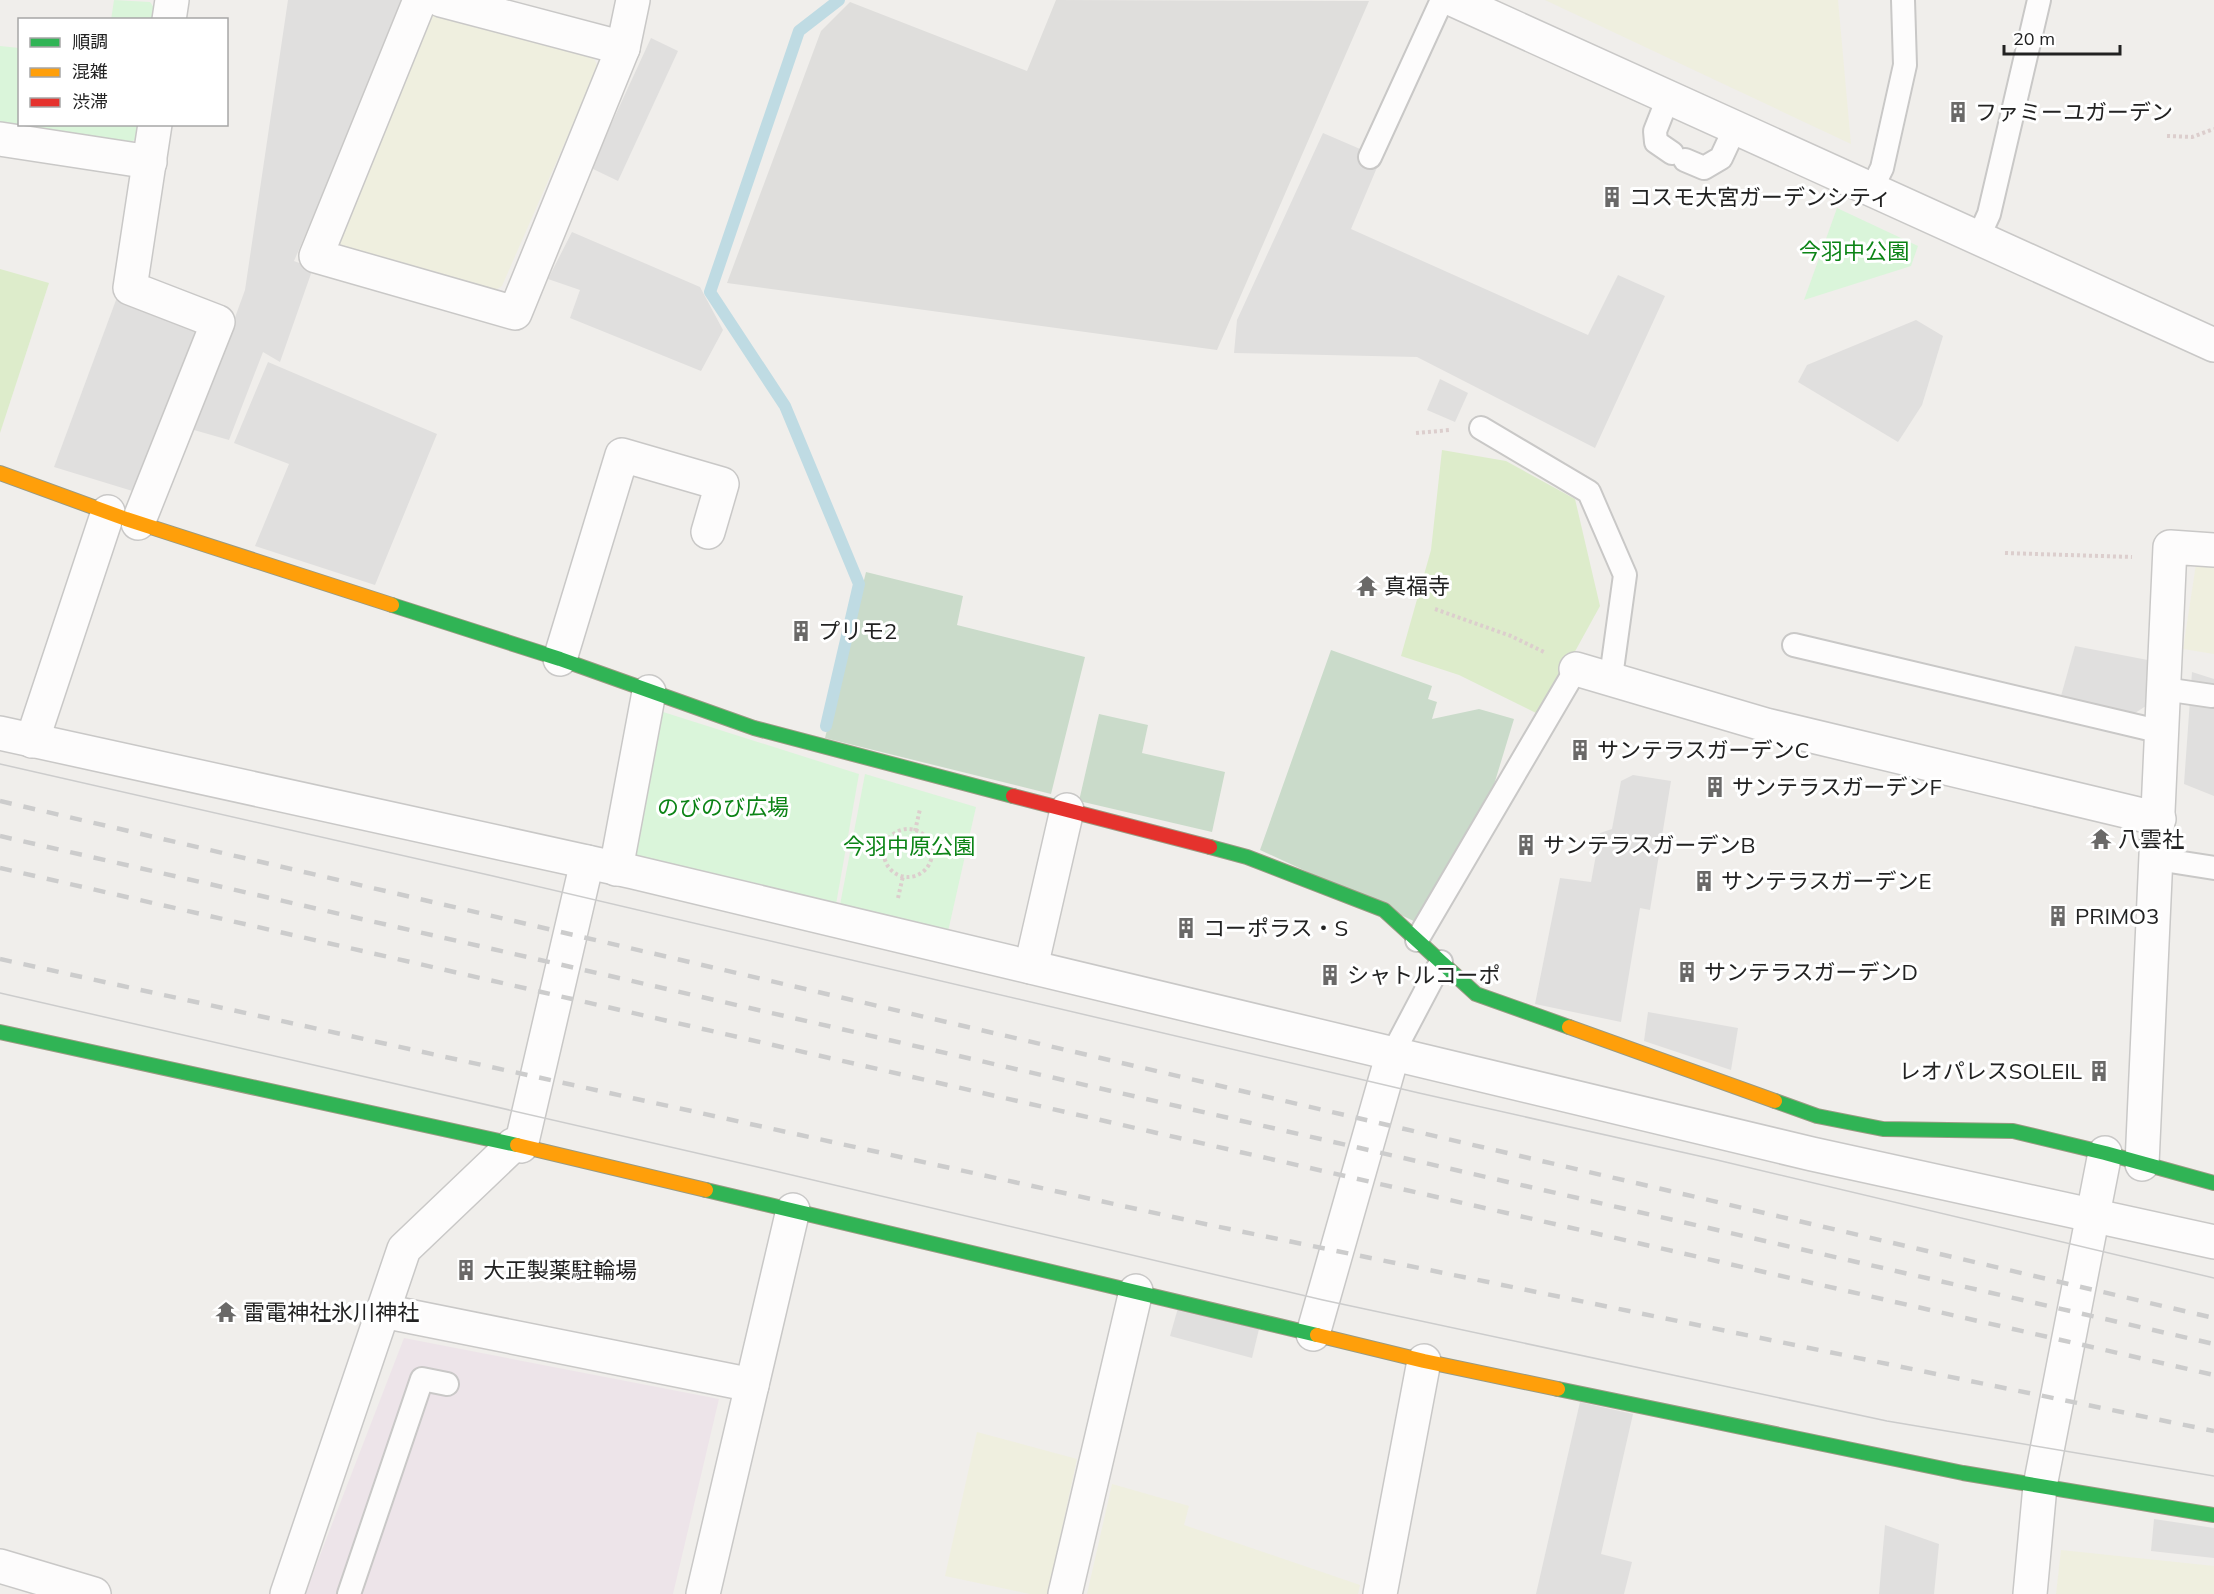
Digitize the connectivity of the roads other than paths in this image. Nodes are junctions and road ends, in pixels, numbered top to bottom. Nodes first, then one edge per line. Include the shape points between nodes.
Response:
1 (172, 0) edge
2 (420, 0) edge
3 (441, 0) edge
4 (633, 0) edge
5 (1442, 0) edge
6 (1454, 0) edge
7 (1903, 0) edge
8 (2039, 0) edge
9 (170, 18) edge
10 (623, 48) junction
11 (1668, 98) junction
12 (155, 126) edge
13 (1735, 128) junction
14 (0, 139) edge
15 (1370, 157) dead end
16 (150, 162) junction
17 (1871, 190) junction
18 (1978, 238) junction
19 (2214, 345) edge
20 (1480, 428) dead end
21 (0, 473) edge
22 (123, 517) junction
23 (708, 532) dead end
24 (2214, 550) edge
25 (1794, 645) dead end
26 (560, 659) junction
27 (1576, 669) joint
28 (1611, 677) junction
29 (2164, 688) junction
30 (649, 692) junction
31 (2212, 696) dead end
32 (2162, 732) junction
33 (0, 733) edge
34 (32, 741) junction
35 (1067, 810) junction
36 (2158, 819) junction
37 (2157, 859) junction
38 (601, 866) junction
39 (2214, 868) edge
40 (1417, 940) junction
41 (1441, 962) junction
42 (1031, 967) junction
43 (0, 1032) edge
44 (1393, 1053) junction
45 (517, 1145) junction
46 (2105, 1153) junction
47 (2142, 1164) junction
48 (2214, 1183) edge
49 (793, 1210) junction
50 (2094, 1216) junction
51 (2214, 1242) edge
52 (1136, 1291) junction
53 (383, 1311) junction
54 (1312, 1334) junction
55 (1424, 1361) junction
56 (447, 1384) dead end
57 (752, 1385) junction
58 (2040, 1486) junction
59 (2214, 1515) edge
60 (0, 1566) edge
61 (94, 1594) edge
62 (287, 1594) edge
63 (349, 1594) edge
64 (703, 1594) edge
65 (1065, 1594) edge
66 (1380, 1594) edge
67 (2030, 1594) edge

1 - 9 street
2 - 10 street via 316,256 515,313
3 - 10 street
4 - 10 street
5 - 15 lane
6 - 11 street
7 - 17 lane via 1905,65 1882,168
8 - 18 lane via 1989,214
11 - 13 street
11 - 13 lane via 1654,131 1656,142 1704,168 1721,158
12 - 16 street
13 - 17 street
14 - 16 street
16 - 22 street via 129,288 218,322
17 - 18 street
18 - 19 street
20 - 28 lane via 1589,492 1625,575
21 - 22 street
22 - 26 street
22 - 34 street
23 - 26 street via 722,484 622,455
24 - 29 street via 2170,547
25 - 32 lane
26 - 30 street
27 - 28 street
27 - 40 lane
28 - 36 street via 1766,724
29 - 31 lane
29 - 32 street
30 - 35 street via 754,728
30 - 38 street
32 - 36 street
33 - 34 street
34 - 38 street
35 - 40 street via 1247,857 1384,910
35 - 42 street
36 - 37 street
37 - 39 lane
37 - 47 street
38 - 42 street
38 - 45 street
40 - 41 street
41 - 44 lane
41 - 46 street via 1476,994 1817,1116 1883,1129 2013,1131
42 - 44 street
43 - 45 street
44 - 50 street via 1800,1151
44 - 54 street
45 - 49 street
45 - 53 street via 404,1249
46 - 47 street
46 - 50 street
47 - 48 street
49 - 52 street
49 - 57 street
50 - 51 street
50 - 58 street
52 - 54 street
52 - 65 street
53 - 57 street
53 - 62 street
54 - 55 street
55 - 58 street
55 - 66 street
56 - 63 lane via 422,1379
57 - 64 street
58 - 59 street
58 - 67 street
60 - 61 street

